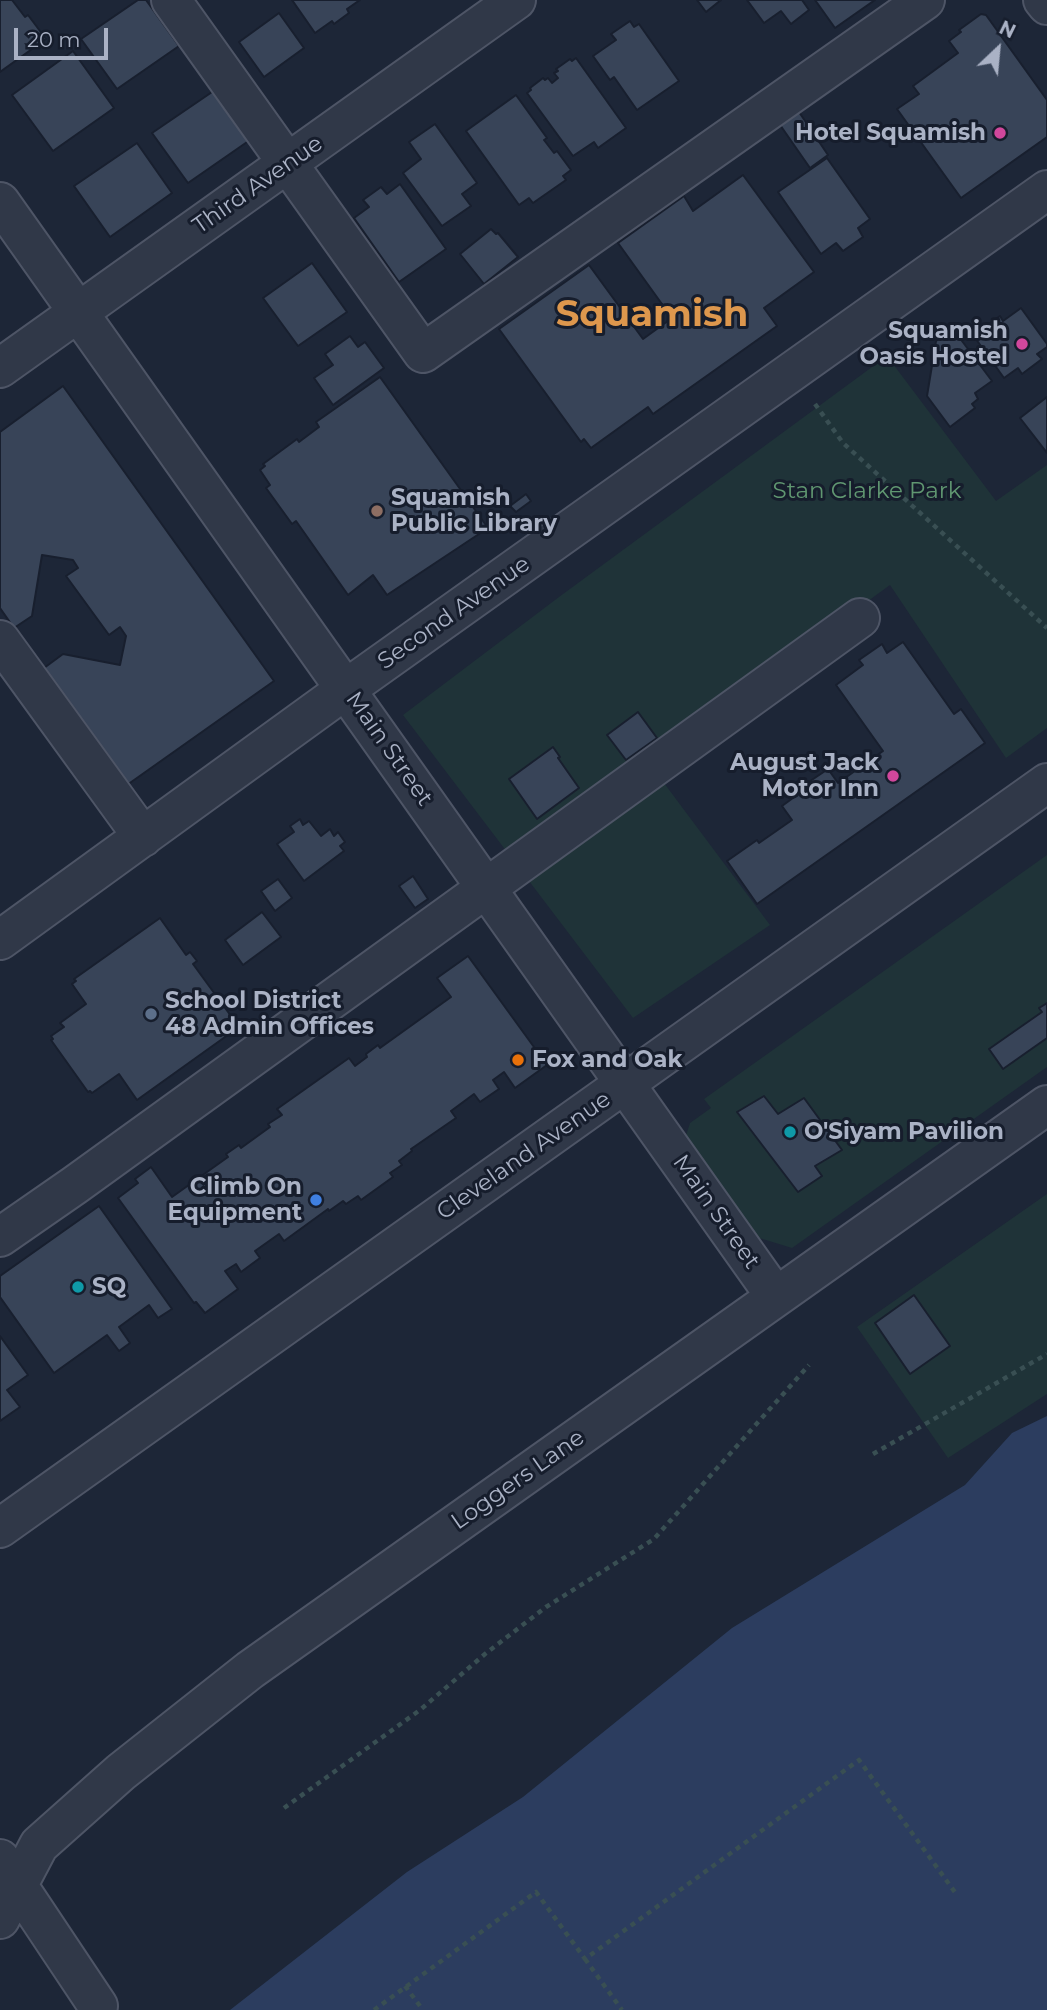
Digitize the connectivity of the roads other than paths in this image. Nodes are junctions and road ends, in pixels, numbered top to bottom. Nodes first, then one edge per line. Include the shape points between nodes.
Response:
1 (171, 0) edge
2 (516, 0) edge
3 (925, 0) edge
4 (1043, 0) edge
5 (1047, 5) edge
6 (287, 165) junction
7 (1047, 190) edge
8 (0, 202) edge
9 (78, 312) junction
10 (0, 368) edge
11 (860, 618) dead end
12 (0, 640) edge
13 (346, 689) junction
14 (1047, 783) edge
15 (143, 837) junction
16 (486, 887) junction
17 (0, 940) edge
18 (626, 1084) junction
19 (1047, 1105) edge
20 (0, 1237) edge
21 (776, 1297) junction
22 (0, 1528) edge
23 (6, 1889) edge
24 (98, 2006) dead end

1 - 6 street
2 - 6 street, Third Avenue
3 - 6 street via 422,353
4 - 5 street
6 - 9 street, Third Avenue
7 - 13 street, Second Avenue
8 - 9 street, Main Street
9 - 10 street, Third Avenue
9 - 13 street, Main Street
11 - 16 street
12 - 15 street
13 - 15 street, Second Avenue
13 - 16 street, Main Street
14 - 18 street, Cleveland Avenue
15 - 17 street, Second Avenue
16 - 18 street, Main Street
16 - 20 street
18 - 21 street, Main Street
18 - 22 street, Cleveland Avenue
19 - 21 street, Loggers Lane
21 - 23 street, Loggers Lane via 250,1670 121,1772 39,1845
23 - 24 street

